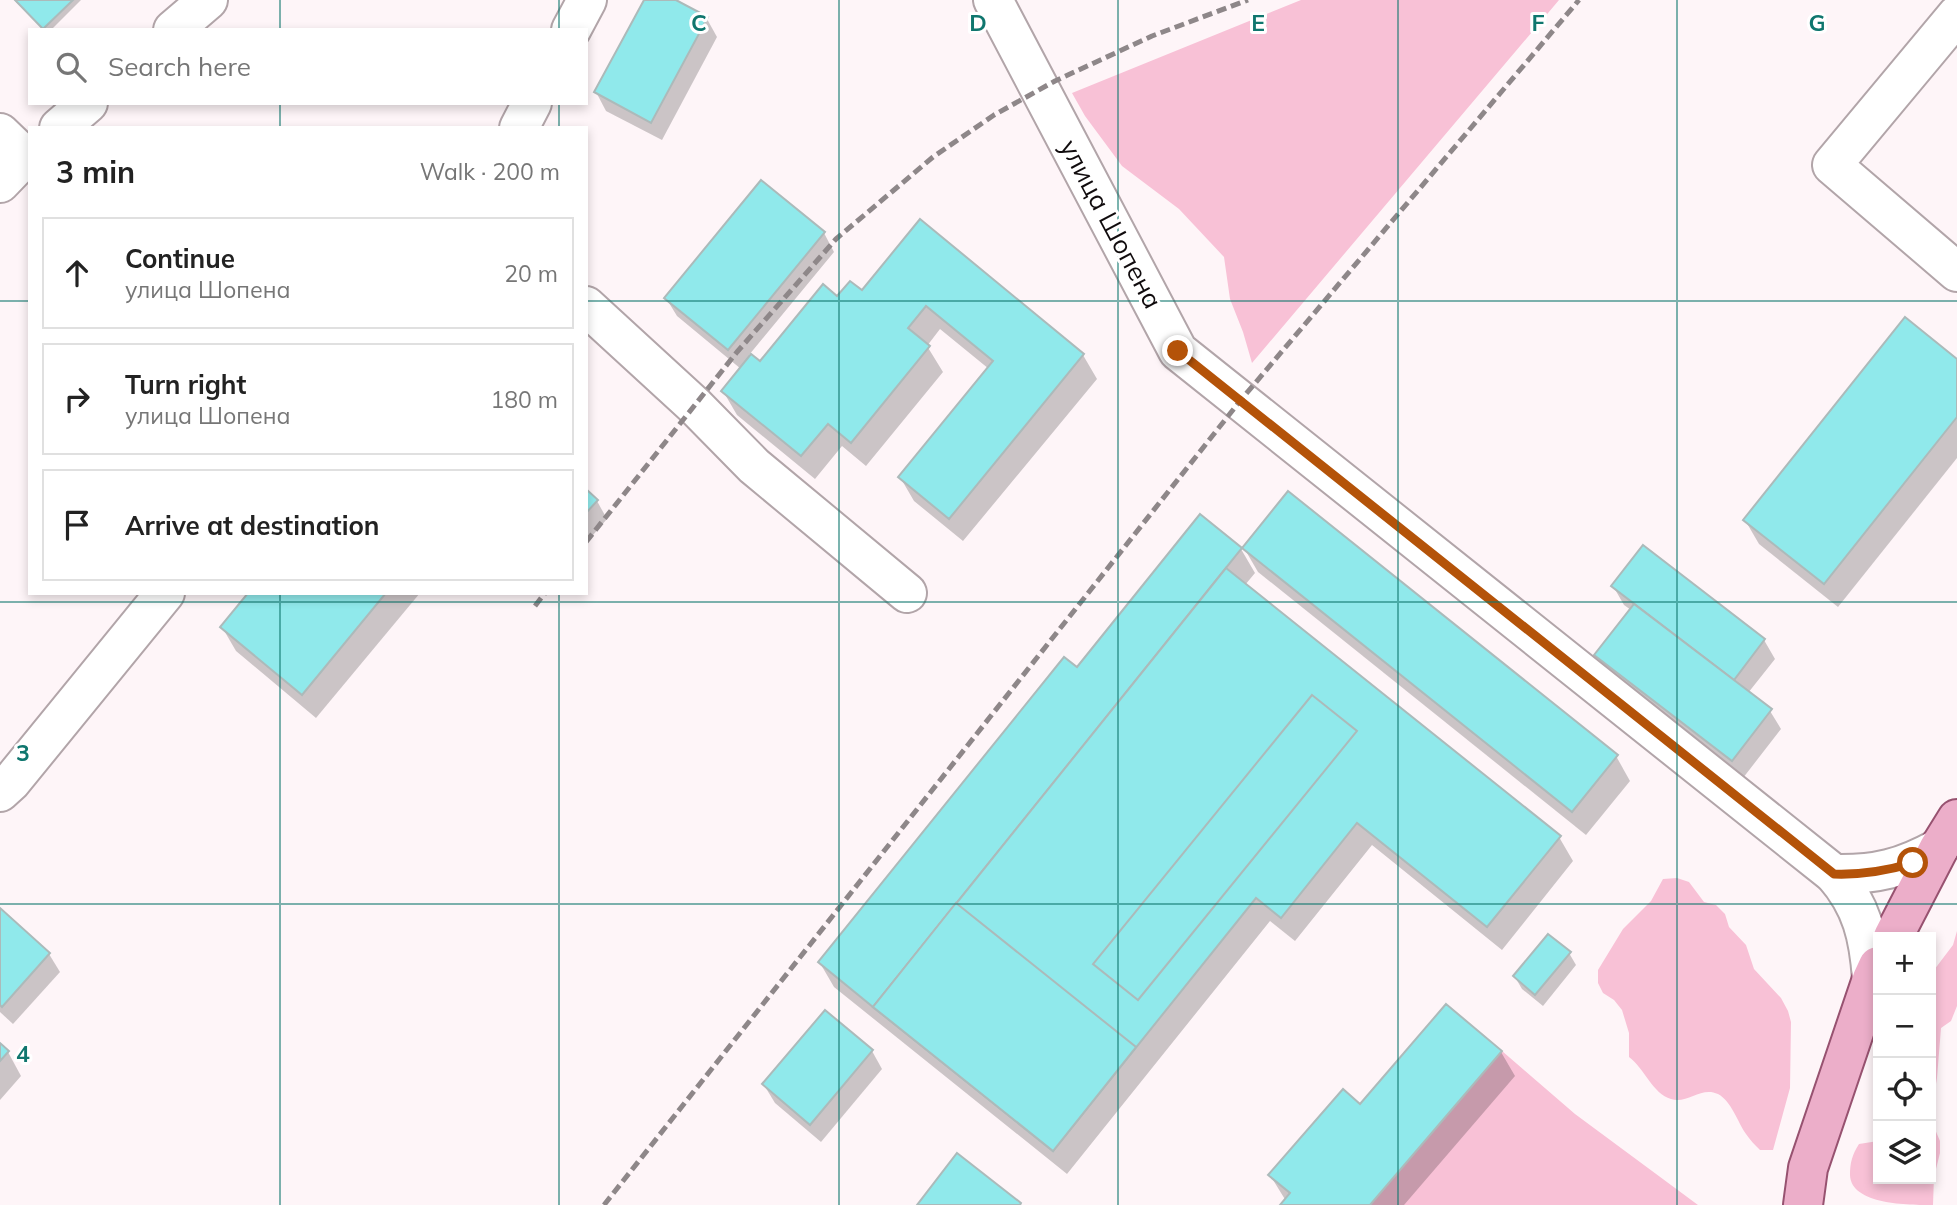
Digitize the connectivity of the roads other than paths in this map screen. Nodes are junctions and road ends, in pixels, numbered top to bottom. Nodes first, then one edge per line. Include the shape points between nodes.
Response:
1 (208, 0) edge
2 (587, 0) edge
3 (993, 0) edge
4 (1957, 15) edge
5 (175, 28) edge
6 (572, 28) edge
7 (86, 105) edge
8 (531, 105) edge
9 (61, 126) edge
10 (520, 126) edge
11 (1957, 272) edge
12 (588, 308) edge
13 (907, 593) dead end
14 (163, 595) edge
15 (0, 792) edge
16 (1948, 833) edge
17 (1834, 874) junction
18 (1896, 932) edge
19 (1873, 962) edge
20 (1873, 978) edge
21 (1803, 1205) edge

1 - 5 street
2 - 6 street
3 - 17 street, улица Шопена via 1178,351
4 - 11 street via 1832,165
7 - 9 street
8 - 10 street
12 - 13 street via 754,466
14 - 15 street
16 - 17 street via 1913,863 1861,875
16 - 18 main road
17 - 19 street, улица Шопена via 1861,916
20 - 21 main road via 1808,1168

